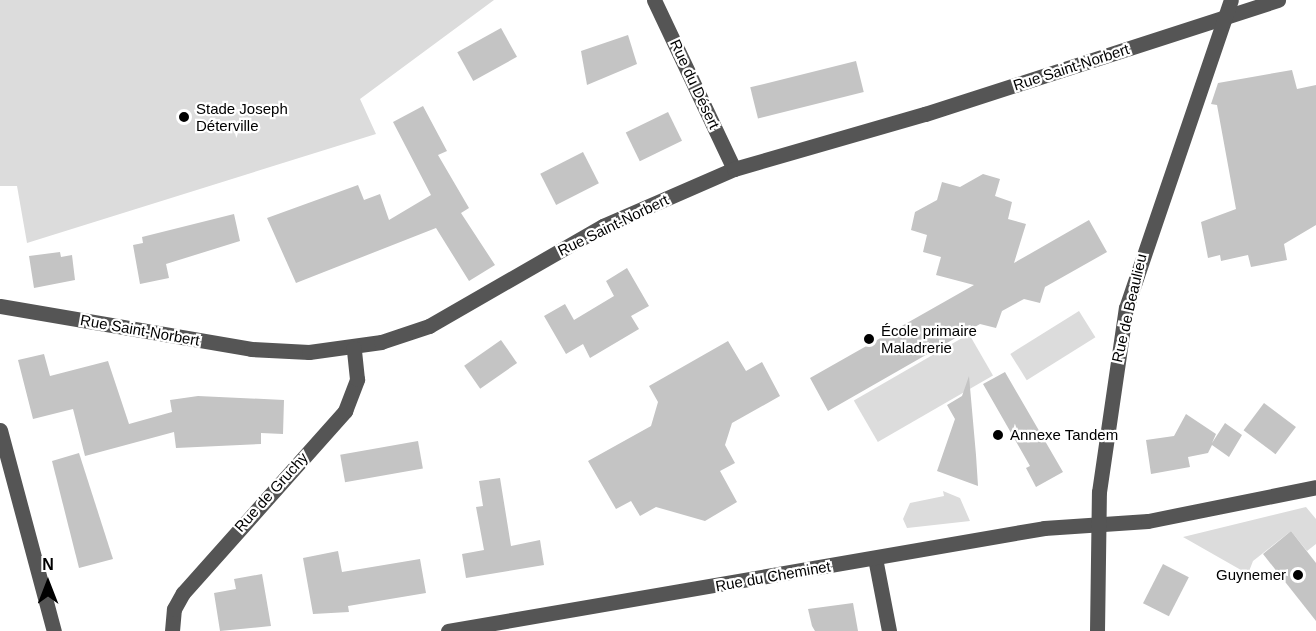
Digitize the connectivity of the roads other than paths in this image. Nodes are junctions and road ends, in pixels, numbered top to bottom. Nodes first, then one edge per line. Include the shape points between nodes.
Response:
1 (654, 0) edge
2 (1231, 0) edge
3 (1278, 0) edge
4 (1224, 18) junction
5 (734, 169) junction
6 (0, 306) edge
7 (354, 348) junction
8 (0, 430) edge
9 (1316, 487) edge
10 (1099, 525) junction
11 (874, 558) junction
12 (54, 631) edge
13 (172, 631) edge
14 (448, 631) edge
15 (889, 631) edge
16 (1097, 631) edge

1 - 5 street, Rue du Désert
2 - 4 street, Rue de Beaulieu
3 - 4 street, Rue Saint-Norbert
4 - 5 street, Rue Saint-Norbert via 926,114
4 - 10 street, Rue de Beaulieu via 1130,290 1115,365
5 - 7 street, Rue Saint-Norbert via 603,226 429,326
6 - 7 street, Rue Saint-Norbert via 250,349
7 - 13 street, Rue de Gruchy via 357,379 345,411 183,593 174,609
8 - 12 street
9 - 10 street, Rue du Cheminet via 1148,521
10 - 11 street, Rue du Cheminet via 1044,528
10 - 16 street, Rue de Beaulieu
11 - 14 street, Rue du Cheminet
11 - 15 street

